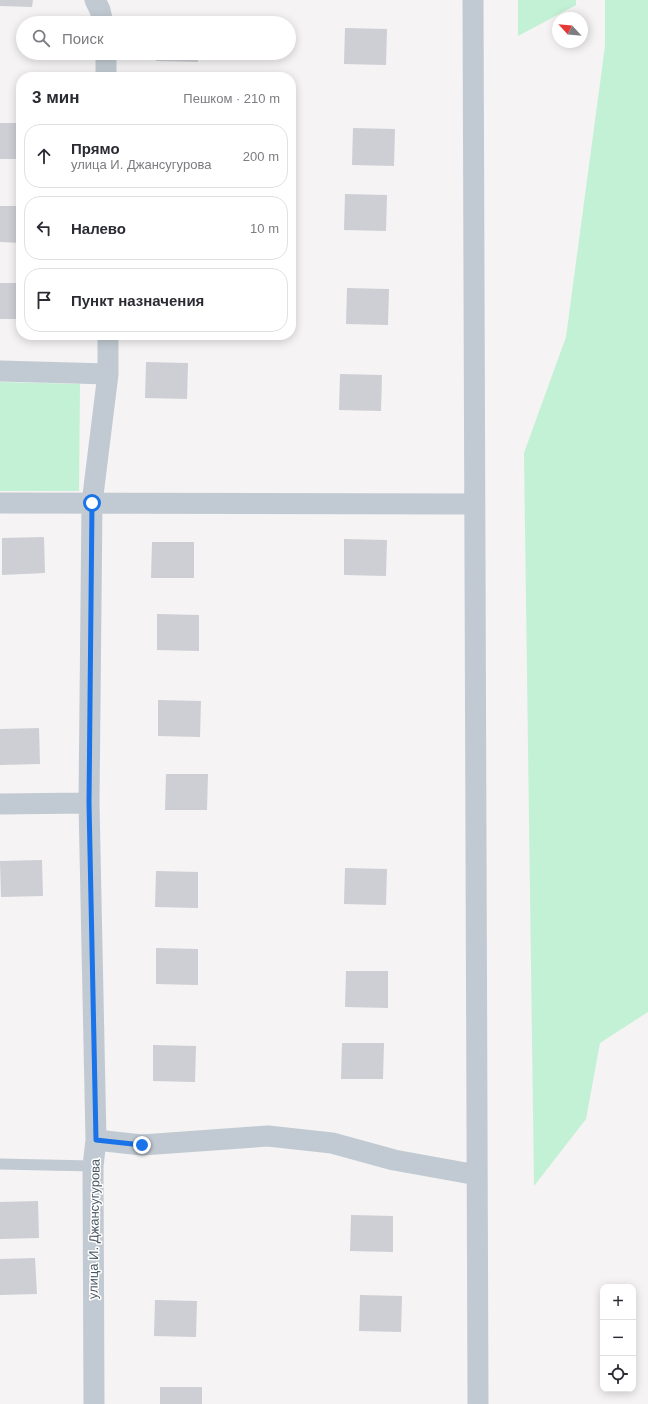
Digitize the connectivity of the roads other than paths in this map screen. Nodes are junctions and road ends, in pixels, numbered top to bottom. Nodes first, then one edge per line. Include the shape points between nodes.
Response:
1 (95, 0) edge
2 (473, 0) edge
3 (101, 16) edge
4 (106, 60) edge
5 (106, 72) edge
6 (108, 340) edge
7 (0, 371) edge
8 (108, 374) junction
9 (0, 503) edge
10 (92, 503) junction
11 (474, 504) junction
12 (89, 803) junction
13 (0, 804) edge
14 (96, 1140) junction
15 (0, 1164) edge
16 (93, 1166) junction
17 (477, 1175) junction
18 (94, 1404) edge
19 (478, 1404) edge

1 - 3 street
2 - 11 street
4 - 5 street
6 - 8 street, улица И. Джансугурова
7 - 8 street
8 - 10 street, улица И. Джансугурова
9 - 10 street
10 - 11 street
10 - 12 street, улица И. Джансугурова
11 - 17 street
12 - 13 street
12 - 14 street, улица И. Джансугурова
14 - 16 street, улица И. Джансугурова
14 - 17 street via 142,1145 268,1136 332,1143 394,1160
15 - 16 lane
16 - 18 street, улица И. Джансугурова
17 - 19 street

